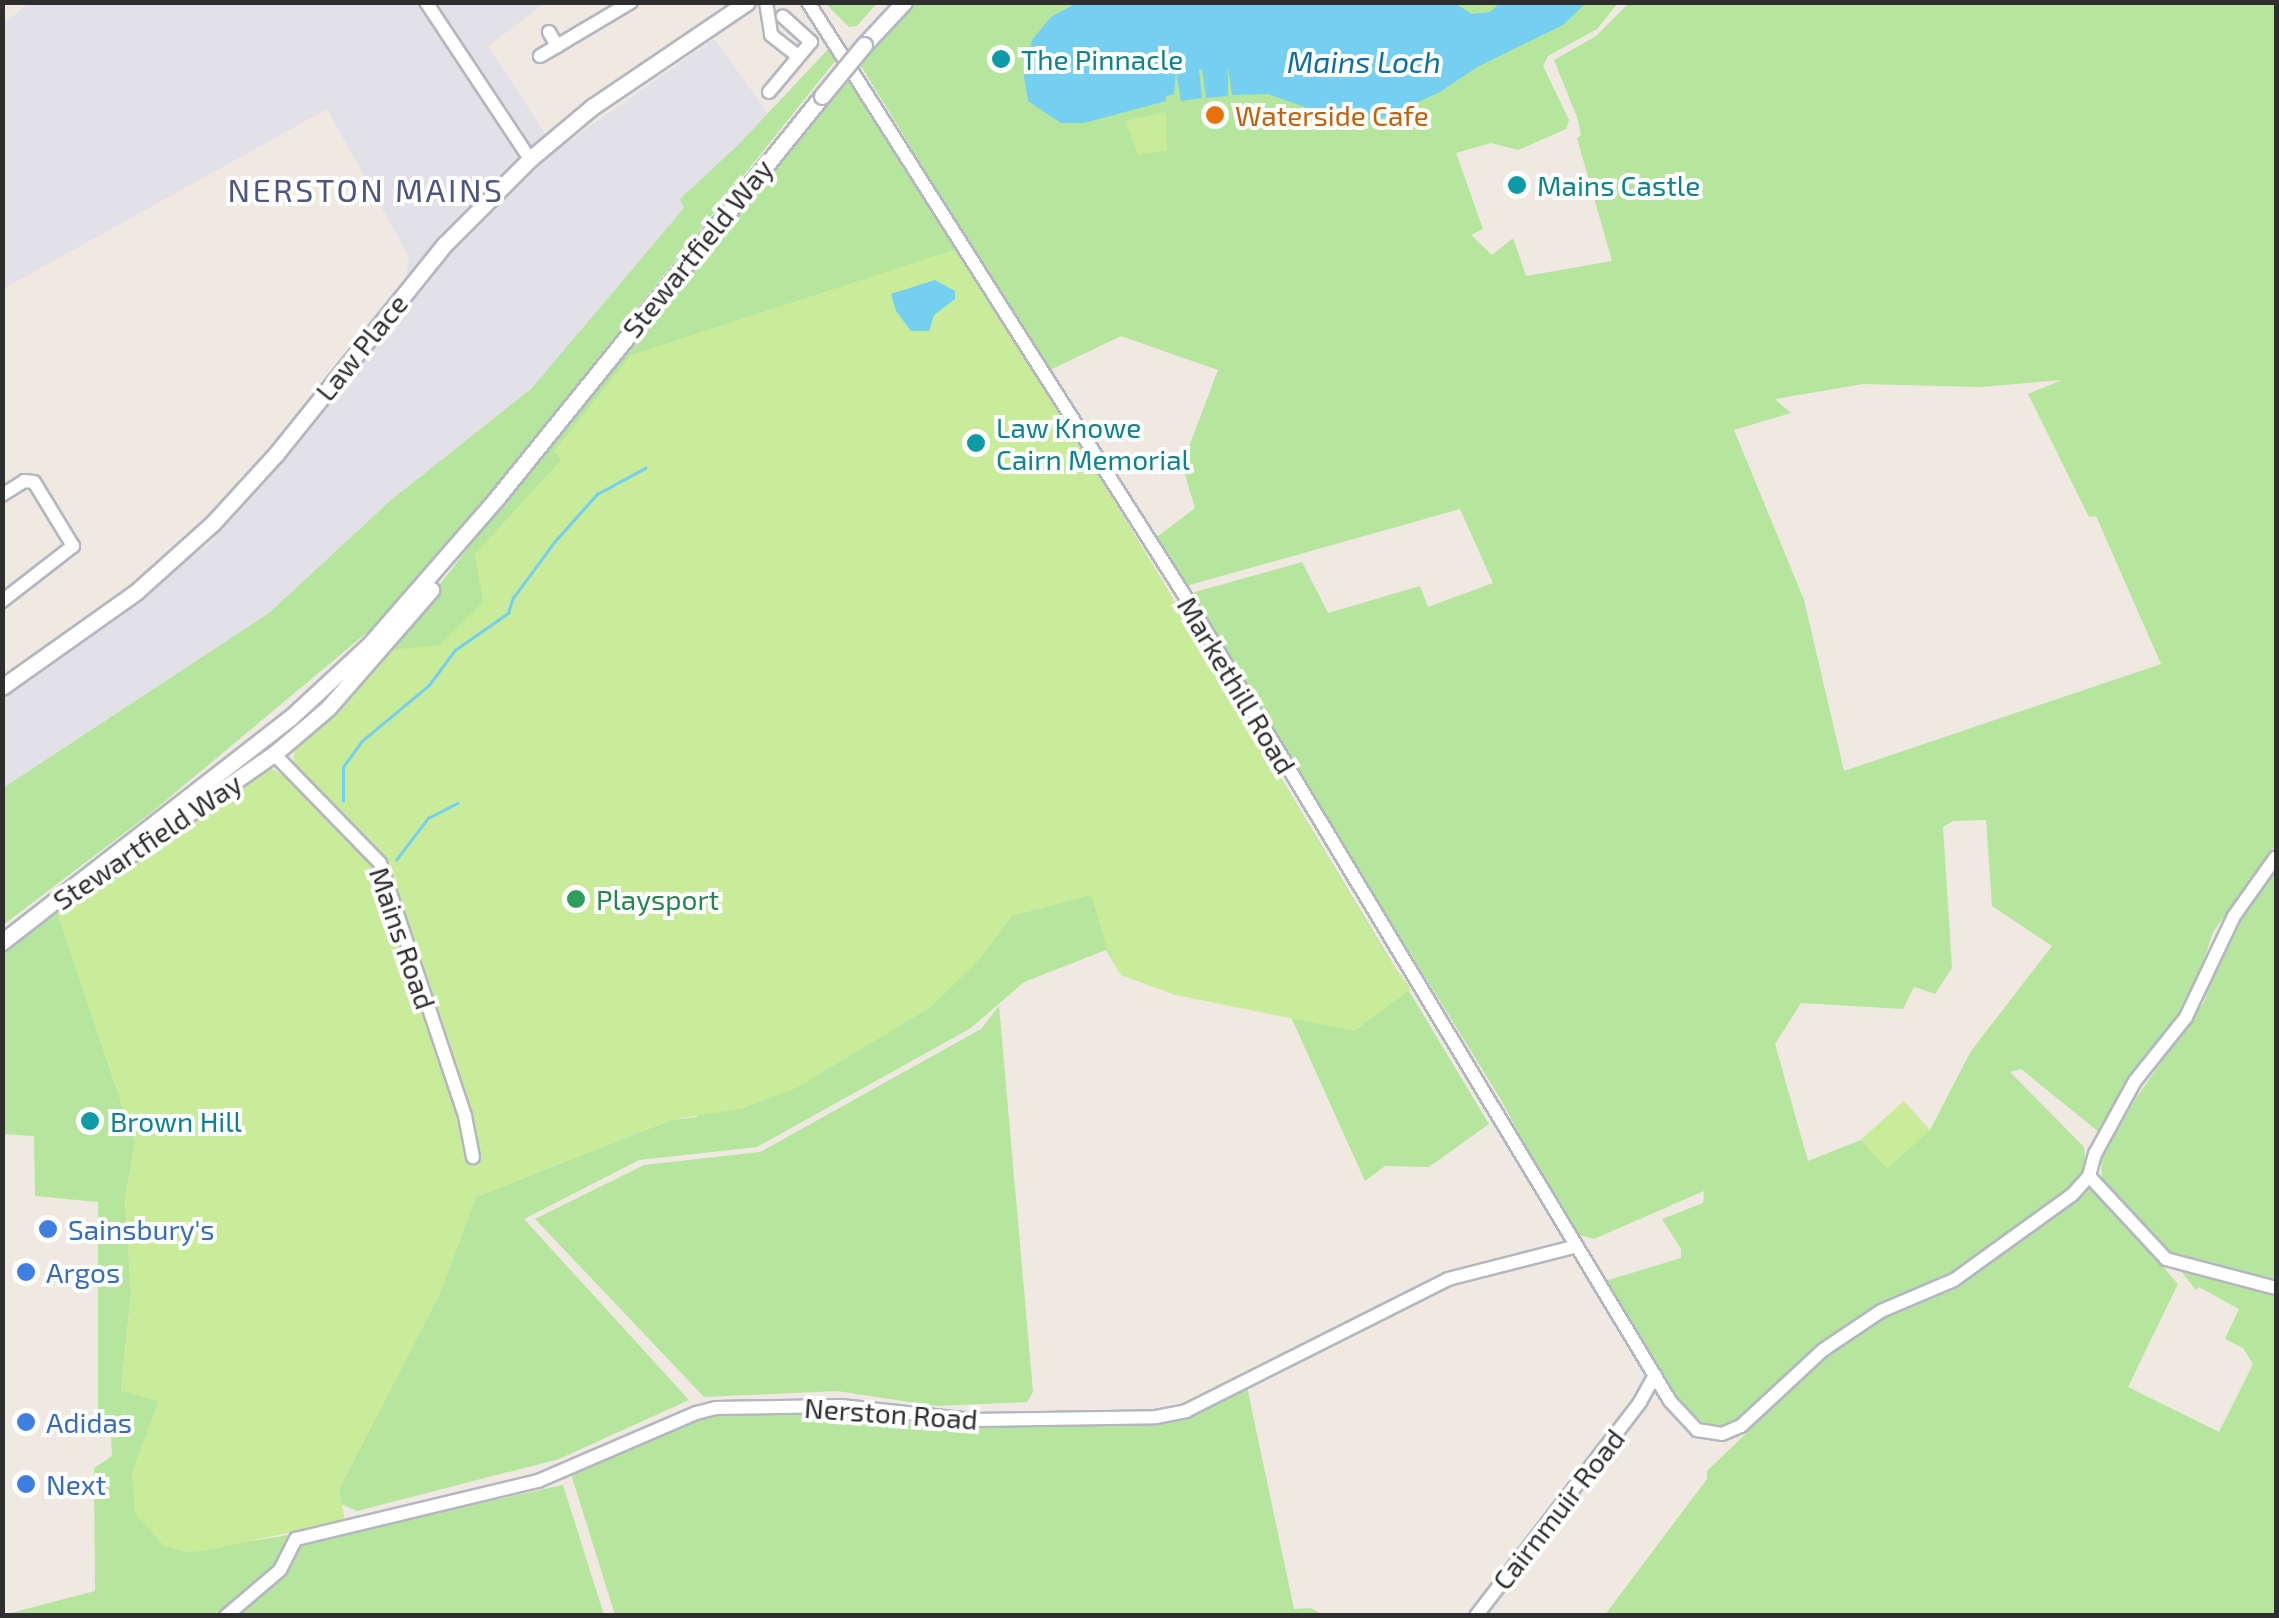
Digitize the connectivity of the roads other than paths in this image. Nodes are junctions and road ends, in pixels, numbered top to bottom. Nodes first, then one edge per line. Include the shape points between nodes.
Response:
1 (426, 2) edge
2 (632, 2) edge
3 (747, 2) edge
4 (766, 2) edge
5 (808, 2) edge
6 (904, 2) edge
7 (727, 9) edge
8 (783, 17) dead end
9 (548, 32) dead end
10 (557, 46) junction
11 (540, 56) dead end
12 (798, 56) junction
13 (769, 92) dead end
14 (530, 159) junction
15 (2, 495) edge
16 (496, 499) junction
17 (2, 601) edge
18 (2, 686) edge
19 (274, 754) junction
20 (2276, 857) edge
21 (36, 917) junction
22 (2, 942) edge
23 (473, 1157) dead end
24 (2089, 1176) junction
25 (1578, 1246) junction
26 (2276, 1288) edge
27 (1655, 1375) junction
28 (1670, 1401) junction
29 (1640, 1402) junction
30 (226, 1616) edge
31 (1476, 1616) edge

1 - 14 street
2 - 10 street
3 - 7 street, Law Place
4 - 12 street via 772,35
5 - 25 street, Markethill Road via 1183,593
6 - 16 street, Stewartfield Way, bridge
7 - 14 street, Law Place via 704,36 592,106
8 - 12 street via 811,42
9 - 10 street
10 - 11 street
12 - 13 street
14 - 18 street, Law Place via 444,246 213,523 136,592
15 - 17 street via 34,482 73,547
16 - 19 street, Stewartfield Way via 376,659
16 - 21 street, Stewartfield Way via 324,688
19 - 21 street, Stewartfield Way
19 - 23 street, Mains Road via 380,864
20 - 24 street via 2234,916 2186,1018 2136,1081
21 - 22 street, Stewartfield Way
24 - 26 street via 2166,1259
24 - 28 street via 2072,1196 1954,1280 1881,1311 1822,1350 1741,1426 1722,1434 1697,1430
25 - 27 street, Markethill Road
25 - 30 street, Nerston Road via 1448,1279 1186,1412 1156,1418 975,1420 823,1406 696,1413 538,1480 296,1539 280,1570
27 - 28 street
27 - 29 street, Cairnmuir Road
28 - 29 street, Cairnmuir Road
29 - 31 street, Cairnmuir Road

